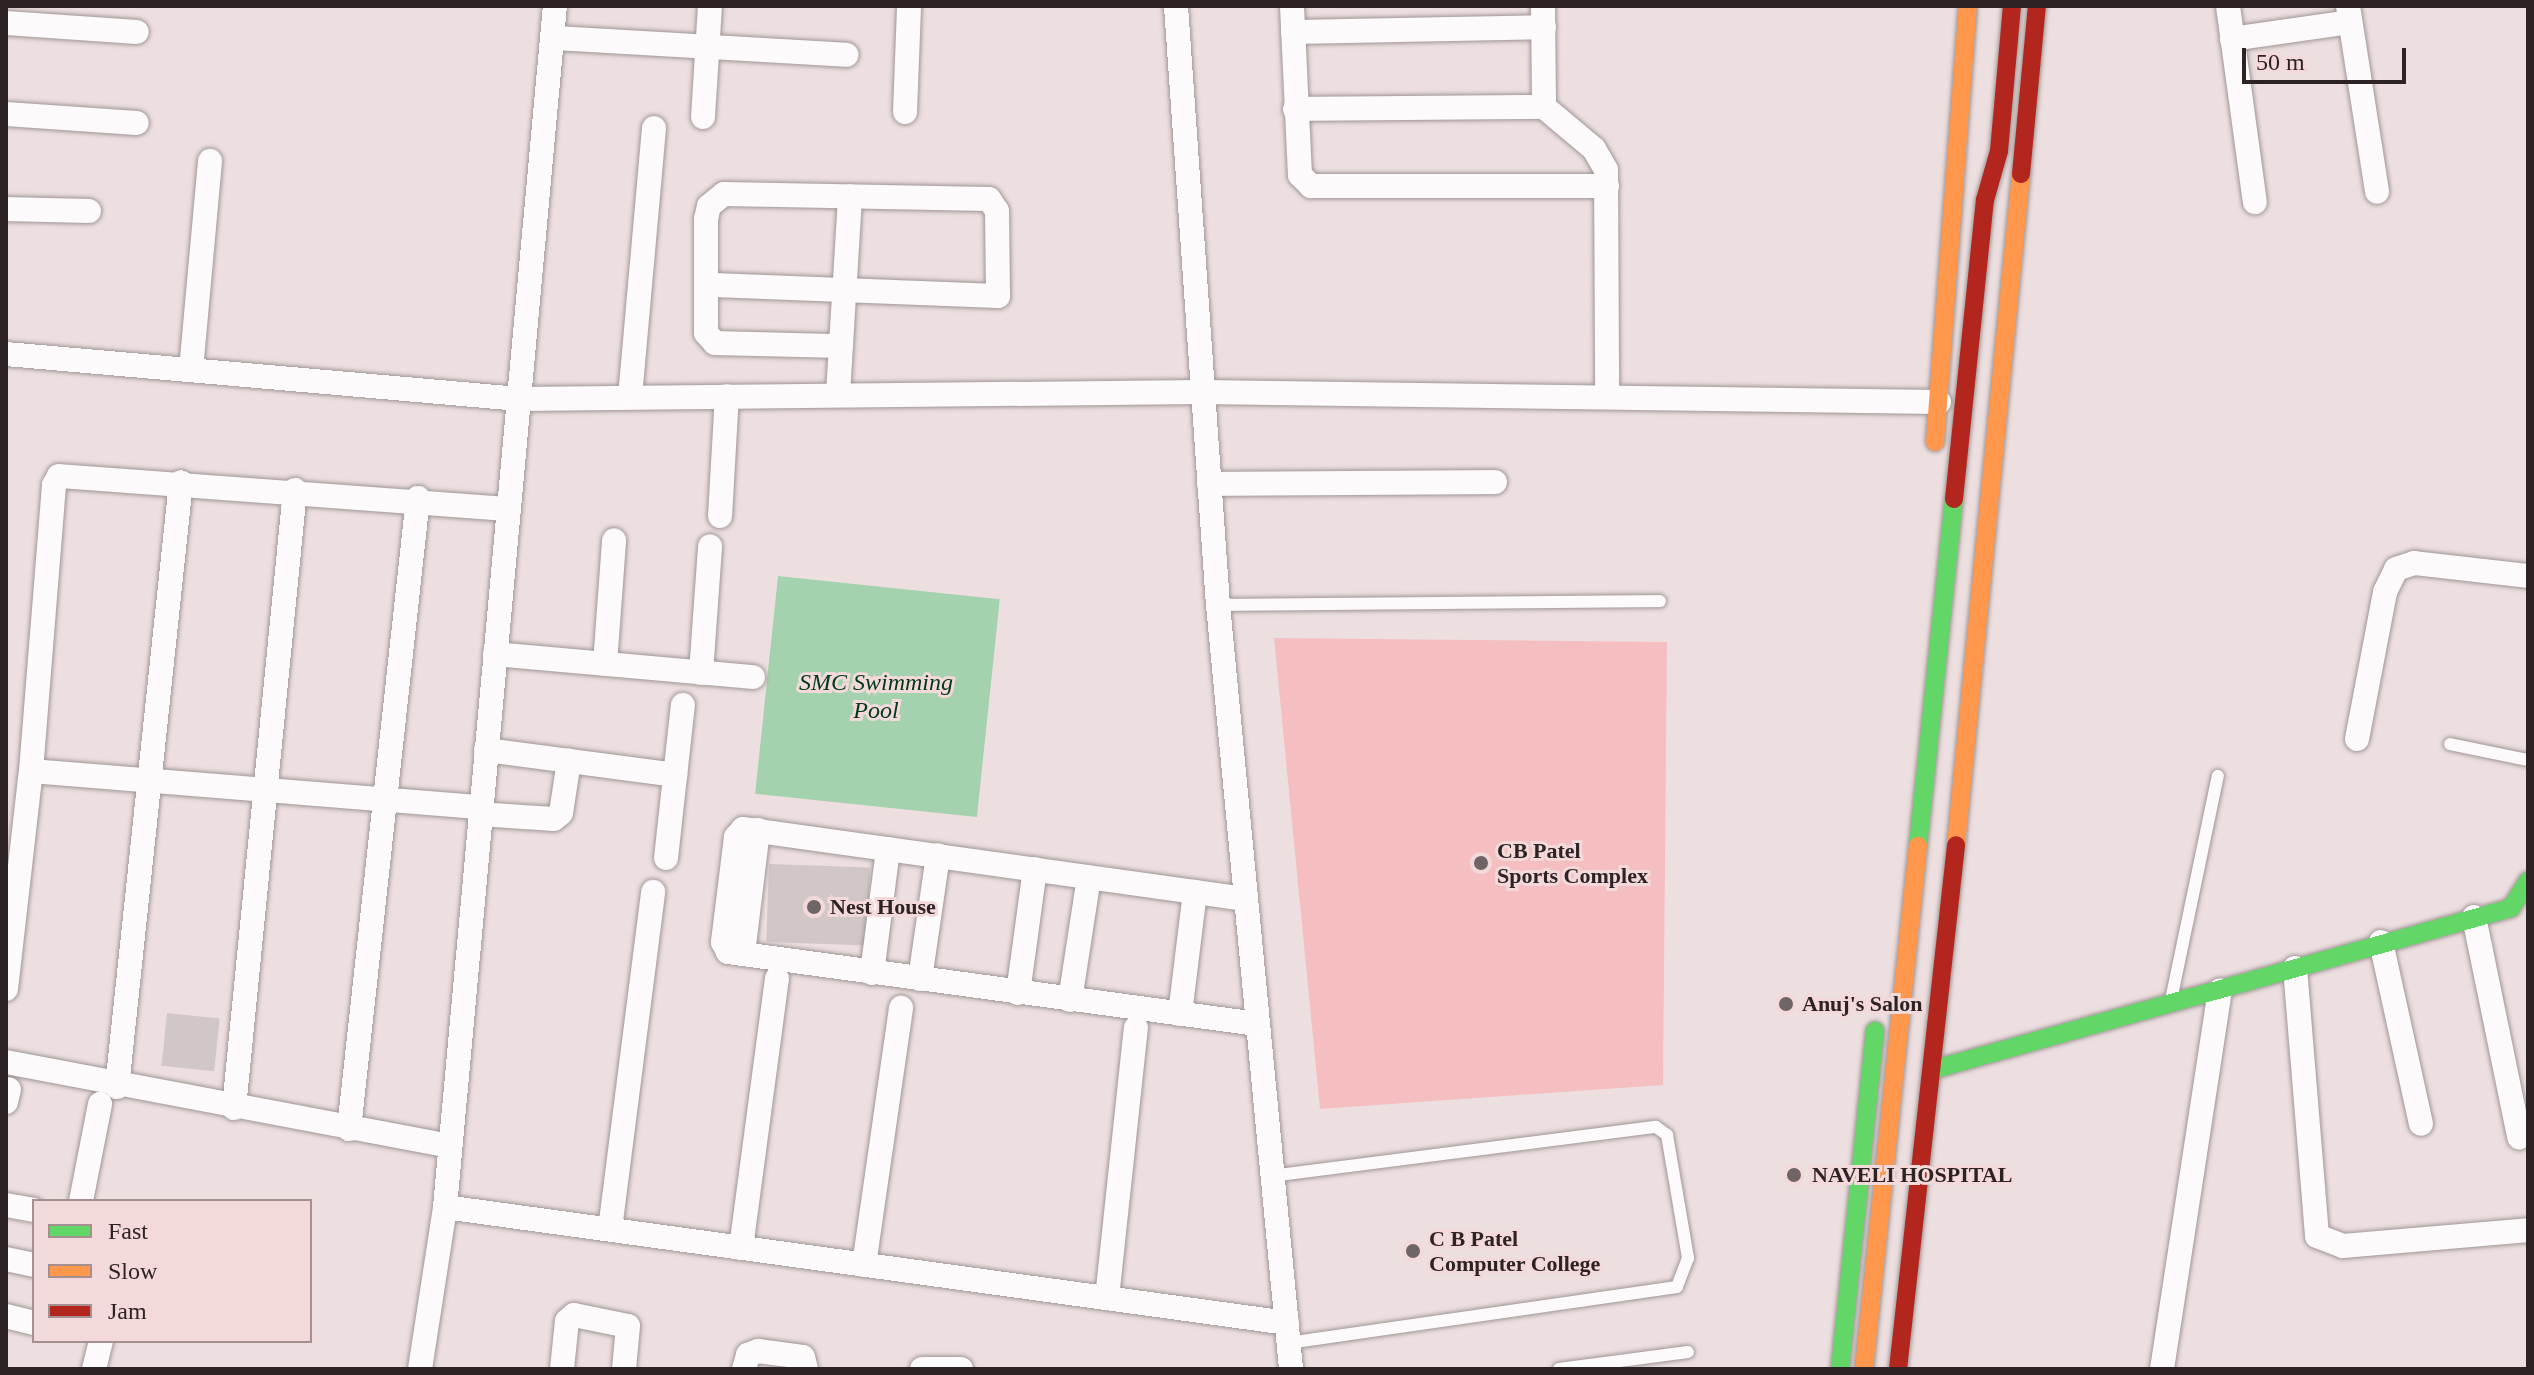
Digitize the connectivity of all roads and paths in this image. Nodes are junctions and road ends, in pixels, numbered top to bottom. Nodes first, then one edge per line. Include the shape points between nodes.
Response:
1 (555, 6) edge
2 (710, 6) edge
3 (909, 6) edge
4 (1176, 6) edge
5 (1292, 6) edge
6 (1968, 6) edge
7 (2012, 6) edge
8 (2037, 6) edge
9 (2228, 6) edge
10 (2349, 14) edge
11 (1544, 16) edge
12 (6, 23) edge
13 (137, 32) dead end
14 (1293, 32) junction
15 (555, 38) junction
16 (2232, 39) junction
17 (707, 46) junction
18 (847, 55) dead end
19 (1544, 107) junction
20 (1295, 109) junction
21 (905, 112) dead end
22 (6, 114) edge
23 (703, 117) dead end
24 (137, 123) dead end
25 (1981, 124) dead end
26 (654, 128) dead end
27 (210, 161) dead end
28 (1607, 186) junction
29 (2377, 192) dead end
30 (850, 196) junction
31 (1985, 200) junction
32 (2255, 202) dead end
33 (6, 209) edge
34 (89, 211) dead end
35 (706, 285) junction
36 (844, 290) junction
37 (841, 346) junction
38 (6, 354) edge
39 (191, 370) junction
40 (1201, 392) junction
41 (838, 394) junction
42 (727, 396) junction
43 (1607, 396) junction
44 (630, 397) junction
45 (519, 399) junction
46 (1939, 402) junction
47 (1933, 466) dead end
48 (181, 482) junction
49 (1495, 482) dead end
50 (1209, 484) junction
51 (295, 490) junction
52 (418, 498) junction
53 (509, 509) junction
54 (720, 516) dead end
55 (614, 540) dead end
56 (710, 546) dead end
57 (2528, 576) edge
58 (1660, 601) dead end
59 (1218, 605) junction
60 (495, 654) junction
61 (605, 664) junction
62 (701, 673) junction
63 (753, 677) dead end
64 (683, 705) dead end
65 (2357, 739) dead end
66 (2450, 744) dead end
67 (486, 750) junction
68 (2528, 760) edge
69 (569, 761) junction
70 (31, 771) junction
71 (675, 775) junction
72 (2218, 776) dead end
73 (148, 781) junction
74 (266, 787) junction
75 (386, 800) junction
76 (480, 811) junction
77 (888, 849) junction
78 (938, 855) junction
79 (666, 858) dead end
80 (1035, 869) junction
81 (1089, 877) junction
82 (2528, 881) edge
83 (653, 892) dead end
84 (1195, 892) junction
85 (1245, 899) junction
86 (2519, 909) edge
87 (2474, 917) junction
88 (2381, 942) junction
89 (2295, 968) junction
90 (872, 973) junction
91 (777, 978) dead end
92 (920, 979) junction
93 (6, 989) edge
94 (2220, 990) junction
95 (1018, 993) junction
96 (1070, 1000) junction
97 (2170, 1002) junction
98 (1877, 1005) dead end
99 (901, 1008) dead end
100 (1180, 1014) junction
101 (1257, 1024) junction
102 (1136, 1028) dead end
103 (6, 1062) edge
104 (1935, 1069) junction
105 (117, 1087) junction
106 (100, 1104) dead end
107 (234, 1108) junction
108 (2421, 1124) dead end
109 (349, 1129) junction
110 (2519, 1137) dead end
111 (450, 1146) junction
112 (1271, 1176) junction
113 (81, 1199) edge
114 (6, 1205) edge
115 (445, 1207) junction
116 (32, 1210) edge
117 (610, 1229) junction
118 (2528, 1230) edge
119 (741, 1248) junction
120 (6, 1259) edge
121 (32, 1265) edge
122 (864, 1265) junction
123 (1107, 1298) junction
124 (6, 1316) edge
125 (32, 1322) edge
126 (1288, 1333) junction
127 (100, 1343) edge
128 (1688, 1352) dead end
129 (94, 1369) edge
130 (420, 1369) edge
131 (562, 1369) edge
132 (624, 1369) edge
133 (744, 1369) edge
134 (806, 1369) edge
135 (922, 1369) edge
136 (961, 1369) edge
137 (1291, 1369) edge
138 (1559, 1369) edge
139 (1840, 1369) edge
140 (1864, 1369) edge
141 (1898, 1369) edge
142 (2162, 1369) edge

1 - 15 street
2 - 17 street
3 - 21 street
4 - 40 street
5 - 14 street
6 - 46 main road
7 - 31 main road via 1999,151
8 - 104 main road
9 - 16 street
10 - 16 street
10 - 29 street
11 - 14 street
11 - 19 street
12 - 13 street
14 - 20 street
15 - 17 street
15 - 45 street
16 - 32 street
17 - 18 street
17 - 23 street
19 - 20 street
19 - 28 street via 1603,158
20 - 28 street via 1300,175 1311,186
22 - 24 street
25 - 31 main road
26 - 44 street
27 - 39 street
28 - 43 street
30 - 35 street via 724,194 709,206 706,219
30 - 36 street
30 - 36 street via 989,199 997,211 998,296
31 - 140 main road
33 - 34 street
35 - 36 street
35 - 37 street via 706,333 715,343
36 - 37 street
37 - 41 street
38 - 39 street
39 - 45 street
40 - 41 street
40 - 43 street
40 - 50 street
41 - 42 street
42 - 44 street
42 - 54 street
43 - 46 street
44 - 45 street
45 - 53 street
46 - 47 main road
48 - 51 street
48 - 70 street via 65,474 56,479
48 - 73 street
49 - 50 street
50 - 59 street
51 - 52 street
51 - 74 street
52 - 53 street
52 - 75 street
53 - 60 street
55 - 61 street
56 - 62 street
57 - 65 street via 2414,563 2396,569 2385,592
58 - 59 lane
59 - 85 street
60 - 61 street
60 - 67 street
61 - 62 street
62 - 63 street
64 - 71 street
66 - 68 lane
67 - 69 street
67 - 76 street
69 - 71 street
69 - 76 street via 561,813 554,819
70 - 73 street
70 - 93 street
71 - 79 street
72 - 97 lane
73 - 74 street
73 - 105 street
74 - 75 street
74 - 107 street
75 - 76 street
75 - 109 street
76 - 111 street
77 - 78 street
77 - 90 street
77 - 90 street via 743,829 736,837 730,882 723,942 728,952
78 - 80 street
78 - 92 street
80 - 81 street
80 - 95 street
81 - 84 street
81 - 96 street
82 - 86 main road
83 - 117 street
84 - 85 street
84 - 100 street
85 - 101 street
86 - 87 main road
87 - 88 main road
87 - 110 street
88 - 89 main road
88 - 108 street
89 - 94 main road
89 - 118 street via 2317,1236 2343,1246
90 - 92 street
91 - 119 street
92 - 95 street
94 - 97 main road
94 - 142 street
95 - 96 street
96 - 100 street
97 - 104 main road
98 - 139 main road
99 - 122 street
100 - 101 street
101 - 112 street
102 - 123 street
103 - 105 street
104 - 141 main road
105 - 107 street
106 - 113 street
107 - 109 street
109 - 111 street
111 - 115 street
112 - 126 street
112 - 126 lane via 1656,1127 1667,1135 1688,1258 1677,1287
114 - 116 street
115 - 117 street
115 - 130 street
117 - 119 street
119 - 122 street
120 - 121 street
122 - 123 street
123 - 126 street
124 - 125 street
126 - 137 street
127 - 129 street
128 - 138 lane
131 - 132 street via 567,1321 574,1315 628,1326
133 - 134 street via 748,1355 758,1351 803,1357
135 - 136 street

